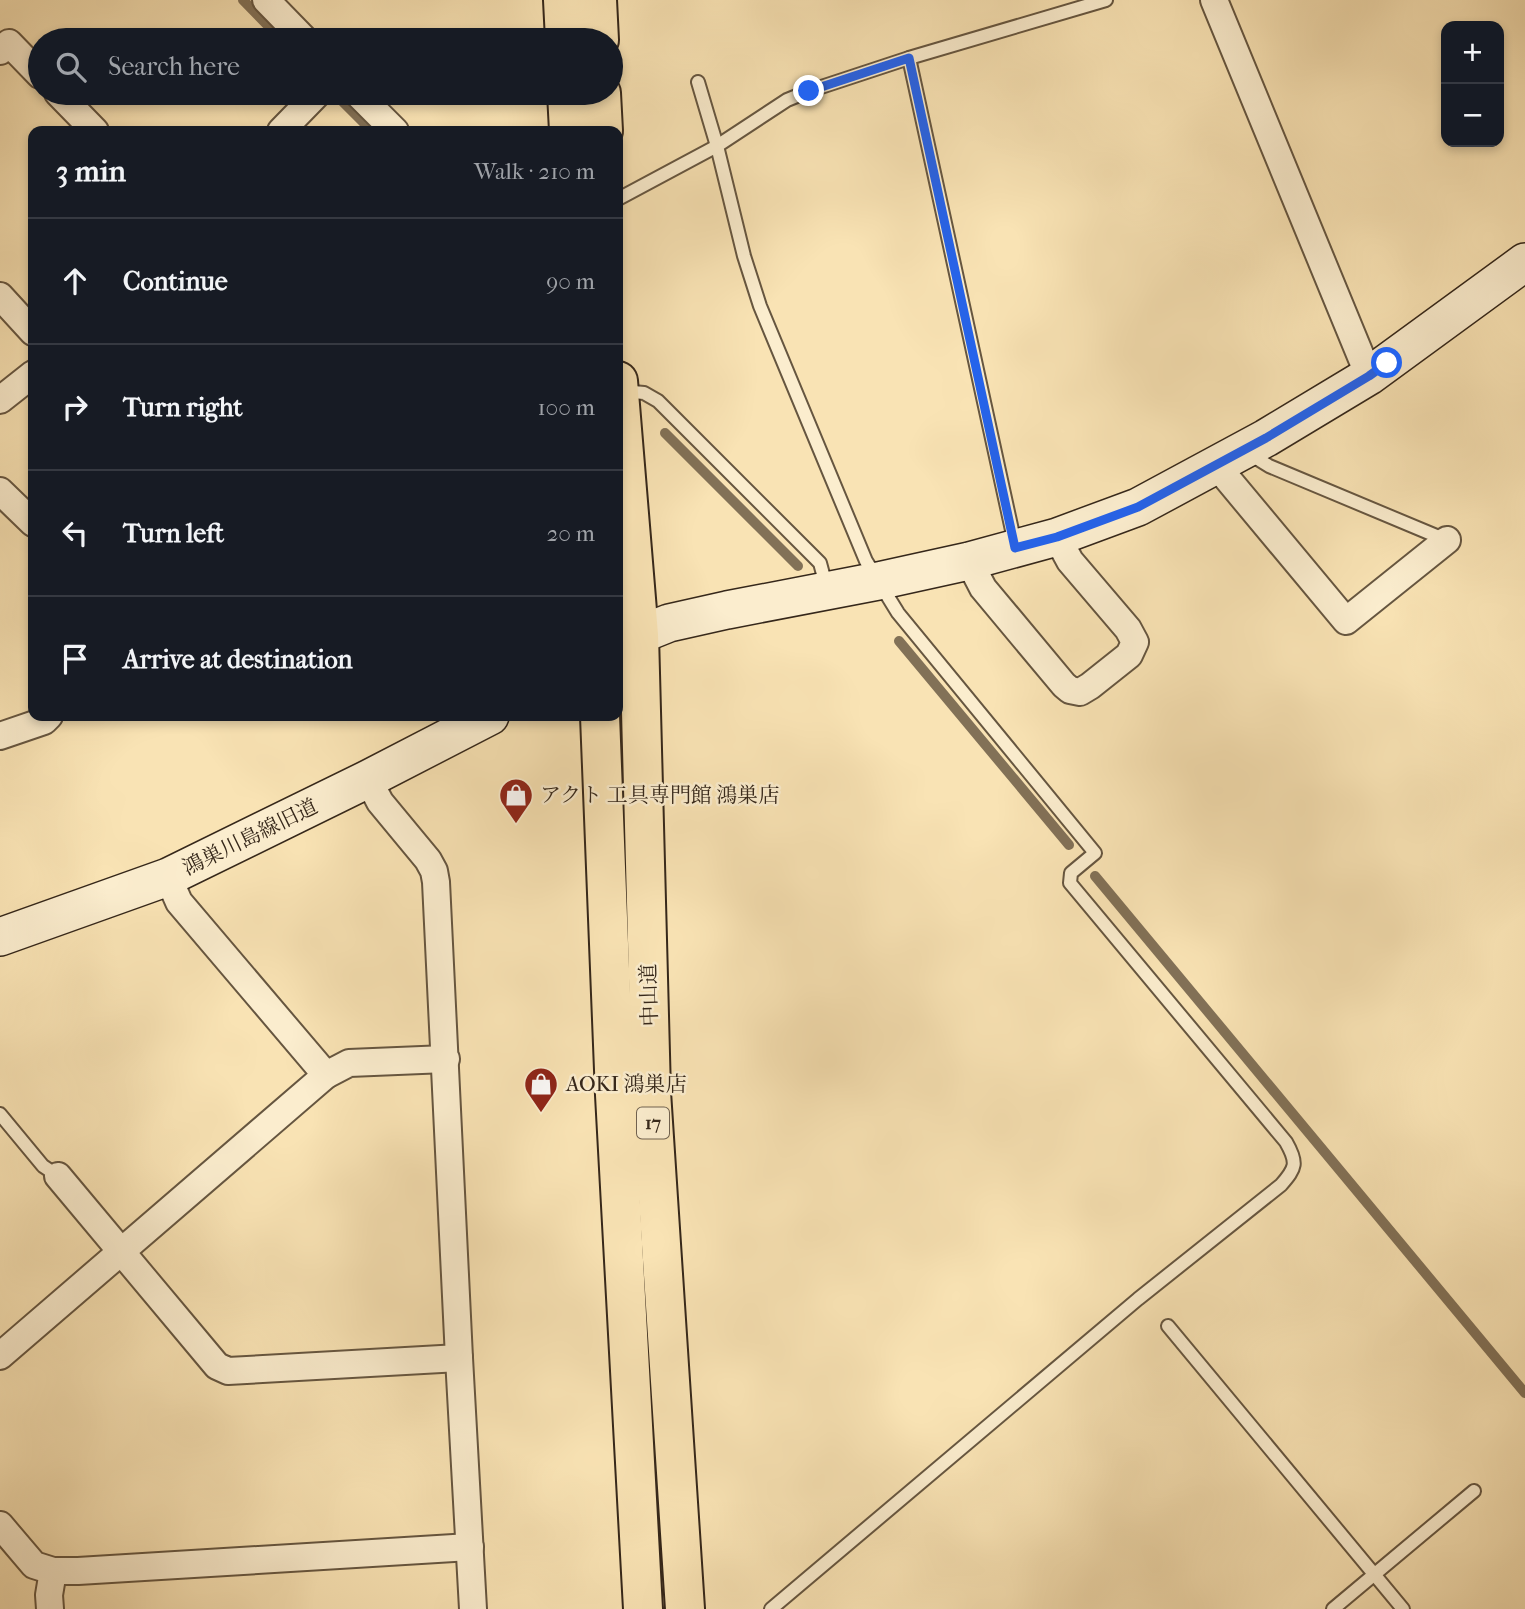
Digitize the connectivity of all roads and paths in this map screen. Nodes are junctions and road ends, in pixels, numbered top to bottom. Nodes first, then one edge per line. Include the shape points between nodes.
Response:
1 (266, 0) edge
2 (563, 0) edge
3 (597, 0) edge
4 (1107, 0) edge
5 (1214, 0) edge
6 (293, 28) edge
7 (564, 28) edge
8 (598, 28) edge
9 (0, 51) edge
10 (909, 58) junction
11 (28, 63) edge
12 (698, 82) dead end
13 (70, 105) edge
14 (306, 105) edge
15 (369, 105) edge
16 (568, 105) edge
17 (602, 105) edge
18 (90, 126) edge
19 (286, 126) edge
20 (390, 126) edge
21 (569, 126) edge
22 (603, 126) edge
23 (717, 146) junction
24 (623, 196) edge
25 (1525, 262) edge
26 (0, 296) edge
27 (28, 327) edge
28 (1369, 376) junction
29 (28, 378) edge
30 (623, 391) edge
31 (0, 400) edge
32 (1229, 458) junction
33 (0, 491) edge
34 (623, 502) edge
35 (28, 518) edge
36 (1057, 537) junction
37 (1447, 540) joint
38 (1015, 548) junction
39 (969, 561) junction
40 (877, 581) junction
41 (828, 591) junction
42 (628, 641) edge
43 (41, 721) edge
44 (480, 721) edge
45 (600, 721) edge
46 (0, 736) edge
47 (368, 779) junction
48 (168, 877) junction
49 (0, 937) edge
50 (446, 1059) junction
51 (327, 1075) junction
52 (0, 1114) edge
53 (58, 1176) joint
54 (123, 1251) junction
55 (1168, 1326) dead end
56 (0, 1356) edge
57 (459, 1359) junction
58 (1474, 1491) dead end
59 (0, 1525) edge
60 (470, 1547) junction
61 (53, 1571) junction
62 (1375, 1574) junction
63 (50, 1609) edge
64 (473, 1609) edge
65 (643, 1609) edge
66 (685, 1609) edge
67 (771, 1609) edge
68 (1333, 1609) edge
69 (1403, 1609) edge

1 - 6 street
2 - 7 highway
3 - 8 highway
4 - 10 lane
5 - 28 street
9 - 11 street via 9,43
10 - 23 lane via 787,100
10 - 38 lane
12 - 23 lane
13 - 18 street
14 - 19 street
15 - 20 street
16 - 21 highway
17 - 22 highway
23 - 24 lane
23 - 40 lane via 760,306
25 - 28 street
26 - 27 street
28 - 32 street
29 - 31 street
30 - 41 lane via 644,393 658,401 820,563
32 - 36 street via 1138,507
32 - 37 lane via 1269,466
32 - 37 street via 1346,621
33 - 35 street
34 - 42 highway, 中山道 / 17
36 - 38 street
36 - 39 street via 1069,561 1135,642 1129,655 1080,692 1064,685 983,588
38 - 39 street
39 - 40 street
40 - 41 street
40 - 67 lane via 898,613 1095,853 1072,873 1070,883 1286,1142 1295,1166 1281,1185 1138,1299
41 - 42 street via 669,623
42 - 66 highway, 中山道 / 17 via 651,1092
43 - 46 street
44 - 47 street, 鴻巣川島線旧道
45 - 65 highway, 中山道 / 17
47 - 48 street, 鴻巣川島線旧道
47 - 50 street via 380,802 434,871
48 - 49 street, 鴻巣川島線旧道
48 - 51 street via 179,902
50 - 51 street via 349,1063
50 - 57 street
51 - 54 street
52 - 53 lane via 43,1166
53 - 54 street
54 - 56 street
54 - 57 street via 217,1366 228,1371
55 - 62 lane
57 - 60 street
58 - 62 lane
59 - 61 street via 34,1565
60 - 61 street
60 - 64 street
61 - 63 street
62 - 68 lane
62 - 69 lane

